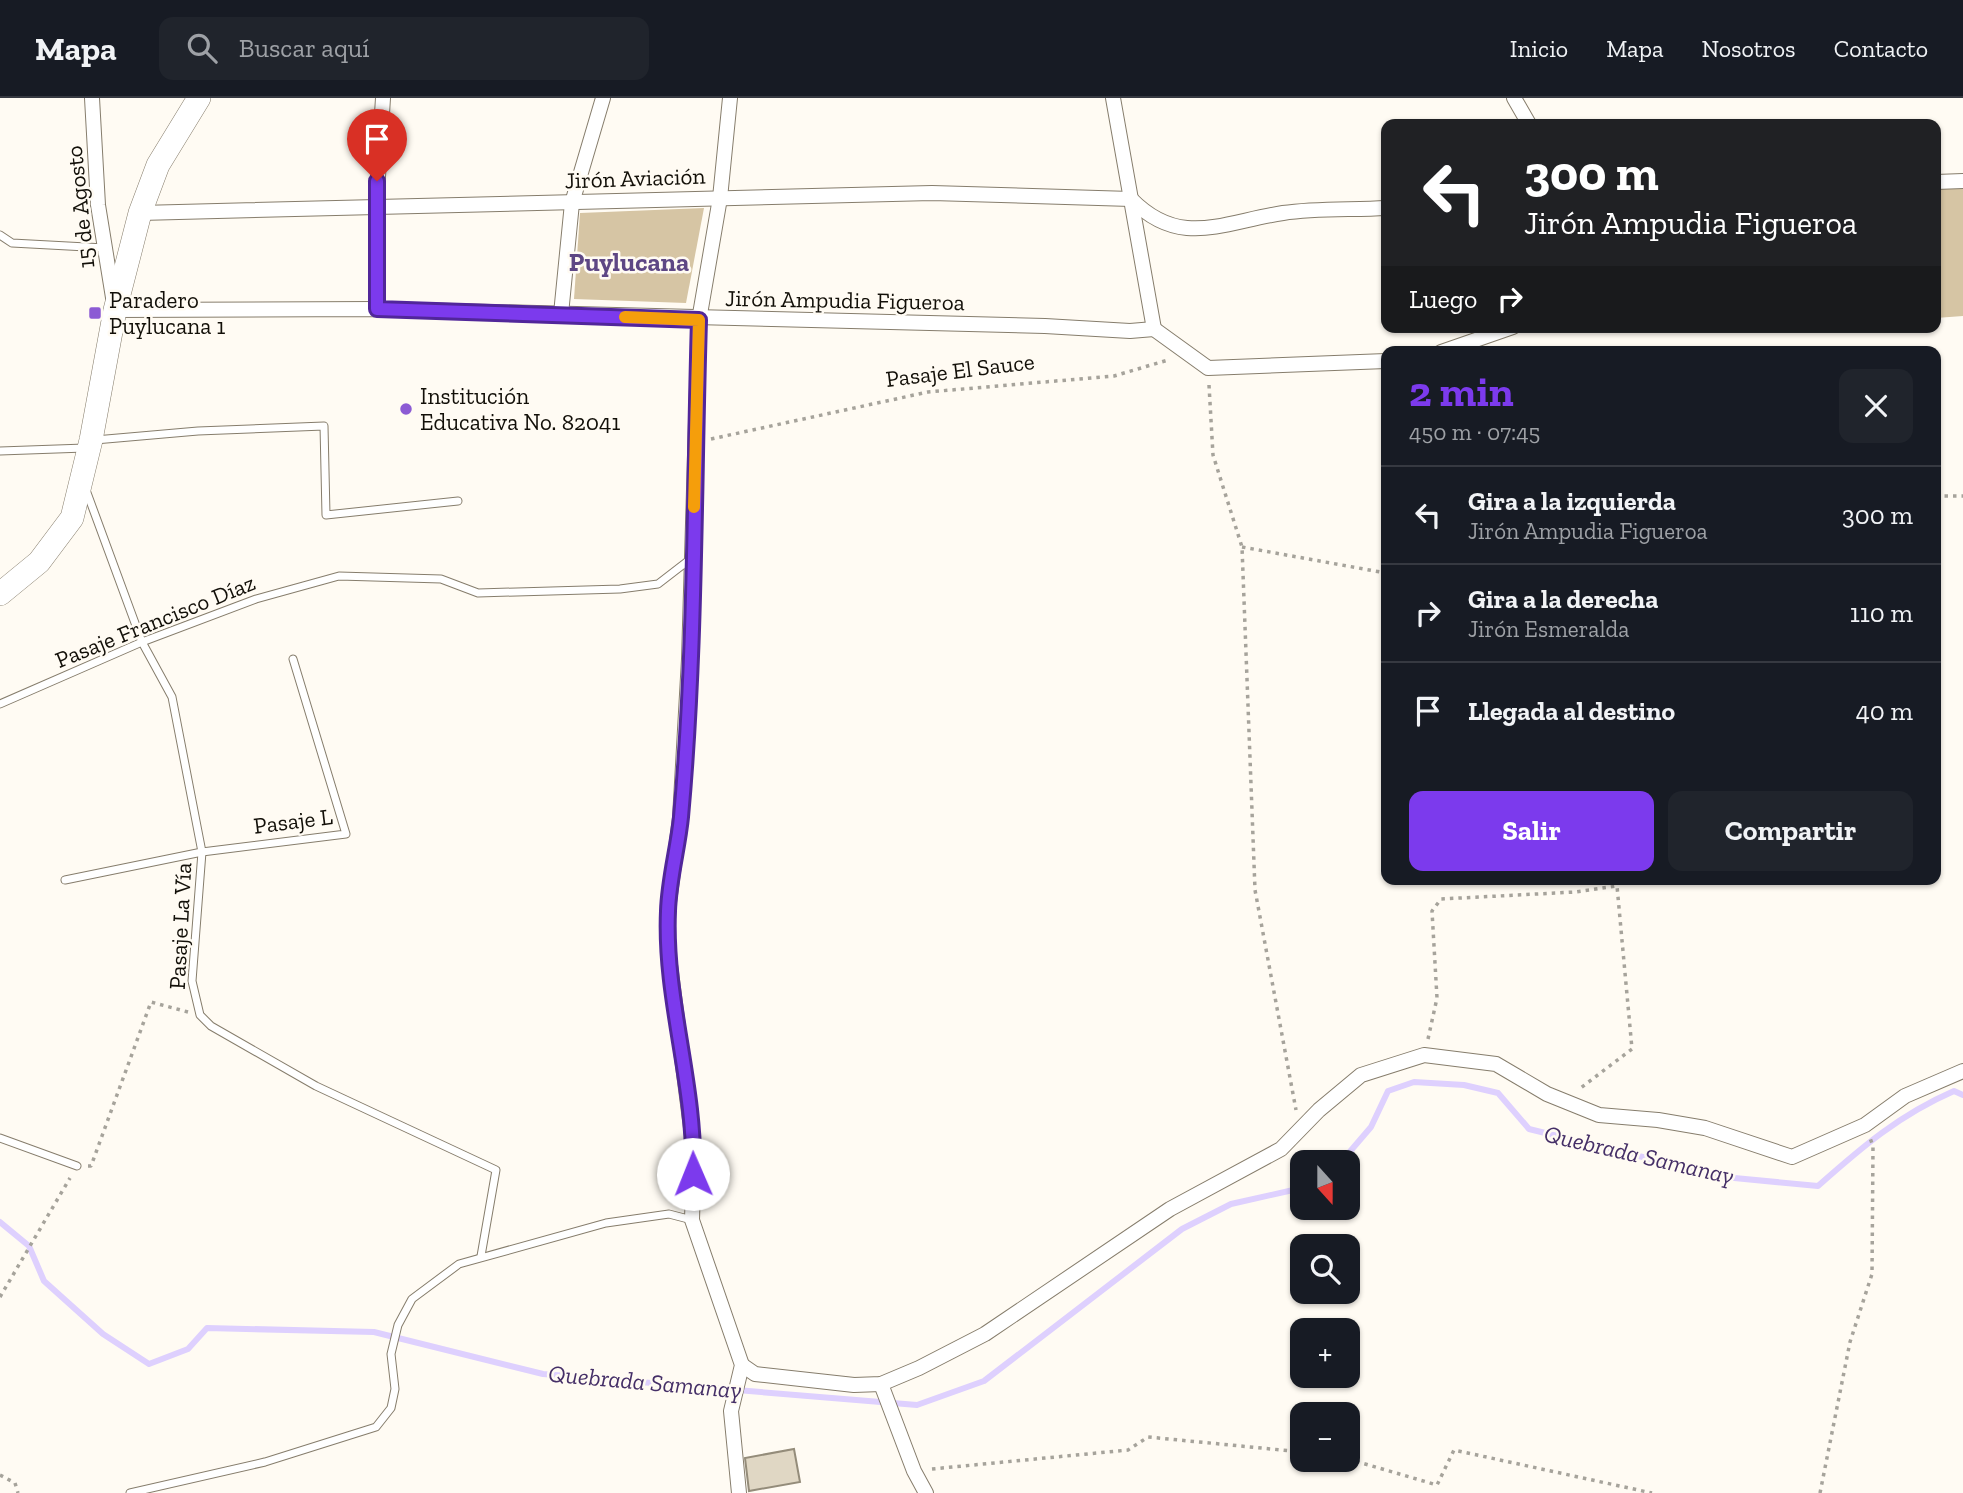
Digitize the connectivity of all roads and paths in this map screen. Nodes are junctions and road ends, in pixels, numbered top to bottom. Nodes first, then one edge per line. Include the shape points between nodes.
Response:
1 (92, 98) edge
2 (198, 98) edge
3 (383, 98) edge
4 (603, 98) edge
5 (730, 98) edge
6 (1113, 98) edge
7 (1514, 98) edge
8 (1527, 119) edge
9 (1963, 181) edge
10 (1941, 183) edge
11 (720, 198) junction
12 (1131, 199) junction
13 (572, 203) junction
14 (376, 208) junction
15 (1381, 208) edge
16 (140, 213) junction
17 (0, 235) edge
18 (105, 248) junction
19 (377, 309) junction
20 (116, 310) junction
21 (561, 314) junction
22 (699, 320) junction
23 (1154, 329) junction
24 (1496, 333) edge
25 (1458, 346) edge
26 (1188, 354) junction
27 (1381, 361) edge
28 (1208, 368) junction
29 (696, 442) junction
30 (90, 444) junction
31 (0, 452) edge
32 (82, 480) junction
33 (1941, 496) edge
34 (1963, 496) edge
35 (458, 501) dead end
36 (1242, 547) junction
37 (693, 557) junction
38 (1381, 572) edge
39 (0, 594) edge
40 (142, 642) junction
41 (293, 659) dead end
42 (0, 704) edge
43 (202, 852) junction
44 (65, 880) dead end
45 (200, 1015) junction
46 (1424, 1055) junction
47 (1963, 1071) edge
48 (1564, 1101) junction
49 (1300, 1129) junction
50 (0, 1138) edge
51 (1873, 1146) dead end
52 (77, 1166) junction
53 (692, 1220) junction
54 (481, 1256) junction
55 (0, 1297) edge
56 (741, 1371) junction
57 (885, 1396) junction
58 (1290, 1451) edge
59 (1360, 1463) edge
60 (915, 1471) junction
61 (0, 1475) edge
62 (18, 1493) edge
63 (130, 1493) edge
64 (739, 1493) edge
65 (926, 1493) edge
66 (1652, 1493) edge
67 (1820, 1493) edge

1 - 18 street, 15 de Agosto
2 - 16 main road via 158,164
3 - 14 street
4 - 13 street
5 - 11 street
6 - 12 street
7 - 8 street
9 - 10 street
11 - 12 street, Jirón Aviación via 932,193
11 - 13 street, Jirón Aviación
11 - 22 street
12 - 15 street via 1147,215 1201,230 1285,213
12 - 23 street
13 - 14 street, Jirón Aviación
13 - 21 street
14 - 16 street, Jirón Aviación
14 - 19 street
16 - 20 main road
17 - 18 lane via 12,243
18 - 20 street, 15 de Agosto
19 - 20 street, Jirón Ampudia Figueroa
19 - 21 street, Jirón Ampudia Figueroa
20 - 30 main road
21 - 22 street, Jirón Ampudia Figueroa
22 - 23 street, Jirón Ampudia Figueroa
22 - 29 street
23 - 26 street
24 - 25 street
26 - 28 street
26 - 29 path, Pasaje El Sauce via 1114,376 928,391
27 - 28 street
28 - 36 path via 1213,455
29 - 37 street
30 - 31 lane
30 - 32 main road
30 - 35 lane via 198,431 324,426 326,516
32 - 39 main road via 72,518 56,541 39,562
32 - 40 lane, Pasaje La Vía
33 - 34 path
36 - 38 path
36 - 49 path via 1255,890
37 - 40 lane, Pasaje Francisco Díaz via 658,583 620,589 478,593 441,579 339,576 256,599
37 - 53 street via 681,818 668,910 673,1007 694,1151
40 - 42 lane, Pasaje Francisco Díaz
40 - 43 lane, Pasaje La Vía via 172,697
41 - 43 lane, Pasaje L via 346,834
43 - 44 lane, Pasaje L
43 - 45 lane, Pasaje La Vía via 192,981
45 - 52 path via 151,1002 91,1166
45 - 54 lane, Pasaje La Vía via 211,1026 316,1086 496,1170
46 - 48 street via 1496,1064
46 - 48 path via 1437,998 1432,911 1441,899 1617,886 1632,1049
46 - 49 street via 1361,1075
47 - 48 street via 1905,1096 1865,1125 1792,1157 1705,1128 1599,1115
49 - 57 street via 1281,1149 1170,1209
50 - 52 lane
51 - 67 path via 1872,1274 1850,1342
52 - 55 path
53 - 54 lane via 670,1214 606,1223
53 - 56 street
54 - 63 lane via 458,1264 412,1299 398,1325 391,1354 395,1389 391,1408 376,1427 265,1462
56 - 57 street
56 - 64 street via 731,1411
57 - 60 street
58 - 60 path via 1148,1437 1128,1450
59 - 66 path via 1437,1485 1454,1450
60 - 65 street
61 - 62 path via 15,1483

